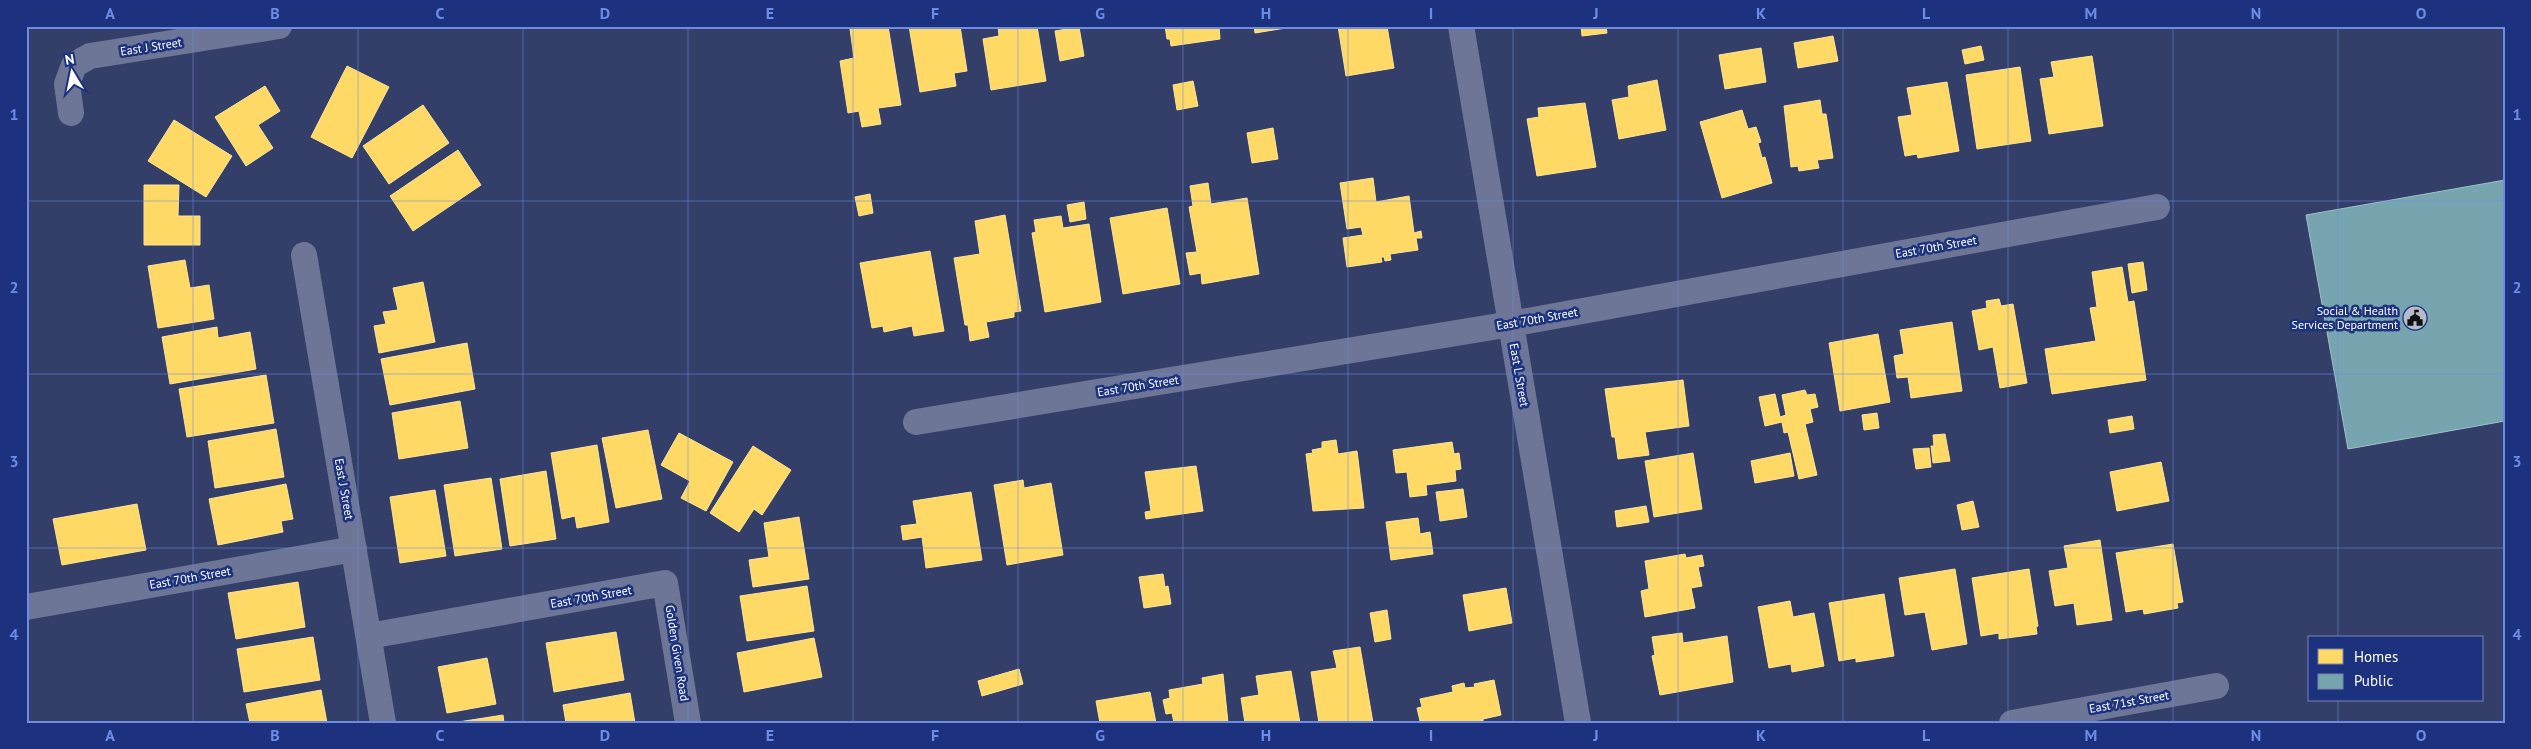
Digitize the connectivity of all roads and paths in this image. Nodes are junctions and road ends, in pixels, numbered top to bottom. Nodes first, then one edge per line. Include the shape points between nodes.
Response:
1 (279, 26) edge
2 (1461, 26) edge
3 (71, 114) dead end
4 (2157, 207) dead end
5 (304, 255) dead end
6 (1511, 324) junction
7 (916, 422) dead end
8 (354, 549) junction
9 (665, 583) joint
10 (26, 607) edge
11 (369, 636) junction
12 (2216, 686) dead end
13 (383, 723) edge
14 (688, 723) edge
15 (1578, 723) edge
16 (2012, 723) edge

1 - 3 street, East J Street via 90,56 74,64 67,84
2 - 6 street, East L Street
4 - 6 street, East 70th Street
5 - 8 street, East J Street
6 - 7 street, East 70th Street
6 - 15 street, East L Street
8 - 10 street, East 70th Street
8 - 11 street, East J Street
9 - 11 street, East 70th Street
9 - 14 street, Golden Given Road
11 - 13 street, East J Street
12 - 16 street, East 71st Street

